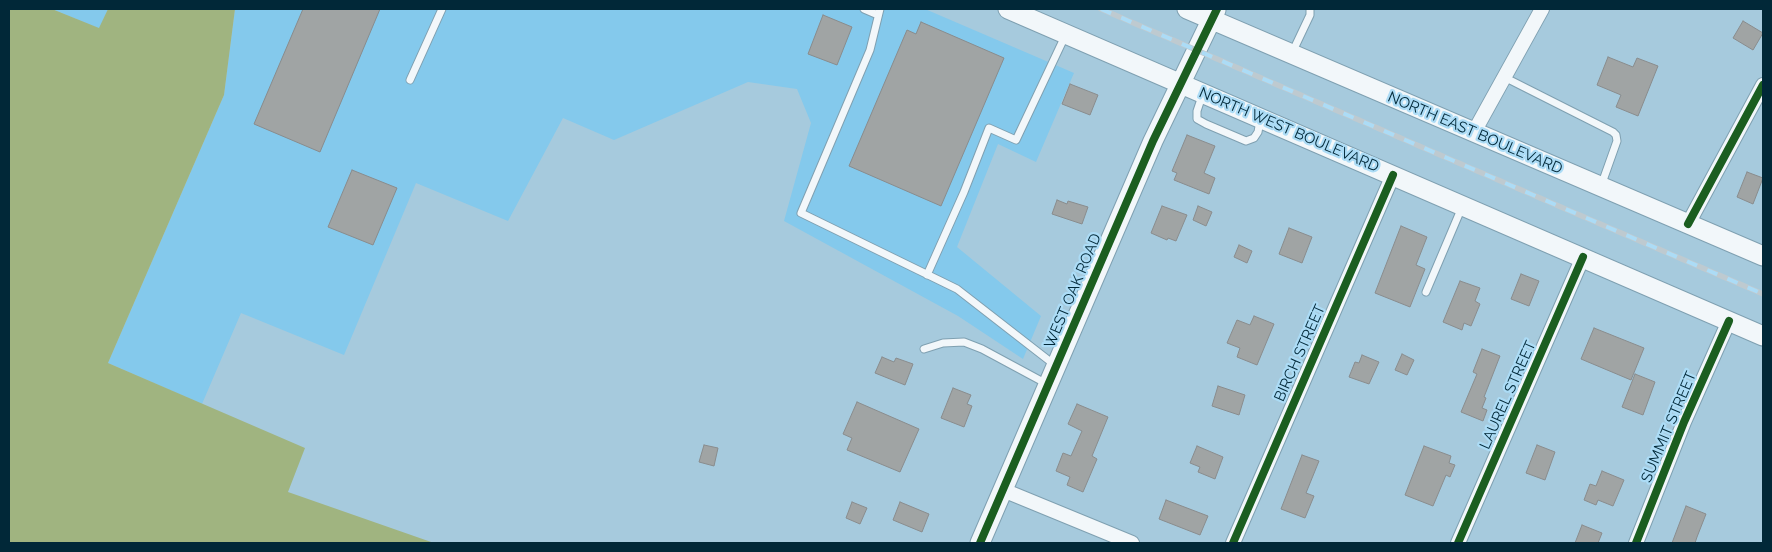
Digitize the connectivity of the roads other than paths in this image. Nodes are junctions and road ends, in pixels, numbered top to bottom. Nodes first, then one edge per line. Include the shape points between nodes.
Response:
1 (442, 9) edge
2 (864, 9) edge
3 (1008, 9) edge
4 (1187, 9) edge
5 (1310, 9) edge
6 (1542, 9) edge
7 (879, 12) edge
8 (1214, 14) edge
9 (1066, 34) junction
10 (1292, 54) junction
11 (1504, 77) junction
12 (410, 80) dead end
13 (1180, 83) junction
14 (1763, 85) edge
15 (1203, 93) junction
16 (1261, 118) junction
17 (1474, 132) junction
18 (1393, 175) junction
19 (1600, 186) junction
20 (1463, 205) junction
21 (1688, 224) junction
22 (1763, 256) edge
23 (1583, 258) junction
24 (927, 275) junction
25 (1426, 292) dead end
26 (1729, 321) junction
27 (1763, 336) edge
28 (924, 348) dead end
29 (1056, 366) junction
30 (1048, 385) junction
31 (1002, 490) junction
32 (980, 543) edge
33 (1132, 543) edge
34 (1233, 543) edge
35 (1458, 543) edge
36 (1636, 543) edge

1 - 12 lane
2 - 7 lane
3 - 9 main road, NORTH WEST BOULEVARD
4 - 8 main road, NORTH EAST BOULEVARD
5 - 10 lane
6 - 11 street
7 - 24 lane via 870,50 801,213
8 - 10 main road, NORTH EAST BOULEVARD
8 - 13 main road, WEST OAK ROAD
9 - 13 main road, NORTH WEST BOULEVARD
9 - 24 lane via 1016,140 990,128
10 - 17 main road, NORTH EAST BOULEVARD
11 - 17 street
11 - 19 lane via 1616,135 1617,141
13 - 15 main road, NORTH WEST BOULEVARD
13 - 29 main road, WEST OAK ROAD
14 - 21 street
15 - 16 main road, NORTH WEST BOULEVARD
15 - 16 lane via 1197,119 1206,124 1246,141 1258,132
16 - 18 main road, NORTH WEST BOULEVARD
17 - 19 main road, NORTH EAST BOULEVARD
18 - 20 main road, NORTH WEST BOULEVARD
18 - 34 street, BIRCH STREET
19 - 21 main road, NORTH EAST BOULEVARD
20 - 23 main road, NORTH WEST BOULEVARD
20 - 25 lane
21 - 22 main road, NORTH EAST BOULEVARD
23 - 26 main road, NORTH WEST BOULEVARD
23 - 35 street, LAUREL STREET
24 - 29 lane via 957,289
26 - 27 main road, NORTH WEST BOULEVARD
26 - 36 street, SUMMIT STREET
28 - 30 lane via 964,342
29 - 30 main road, WEST OAK ROAD
30 - 31 main road, WEST OAK ROAD
31 - 32 main road, WEST OAK ROAD
31 - 33 street

